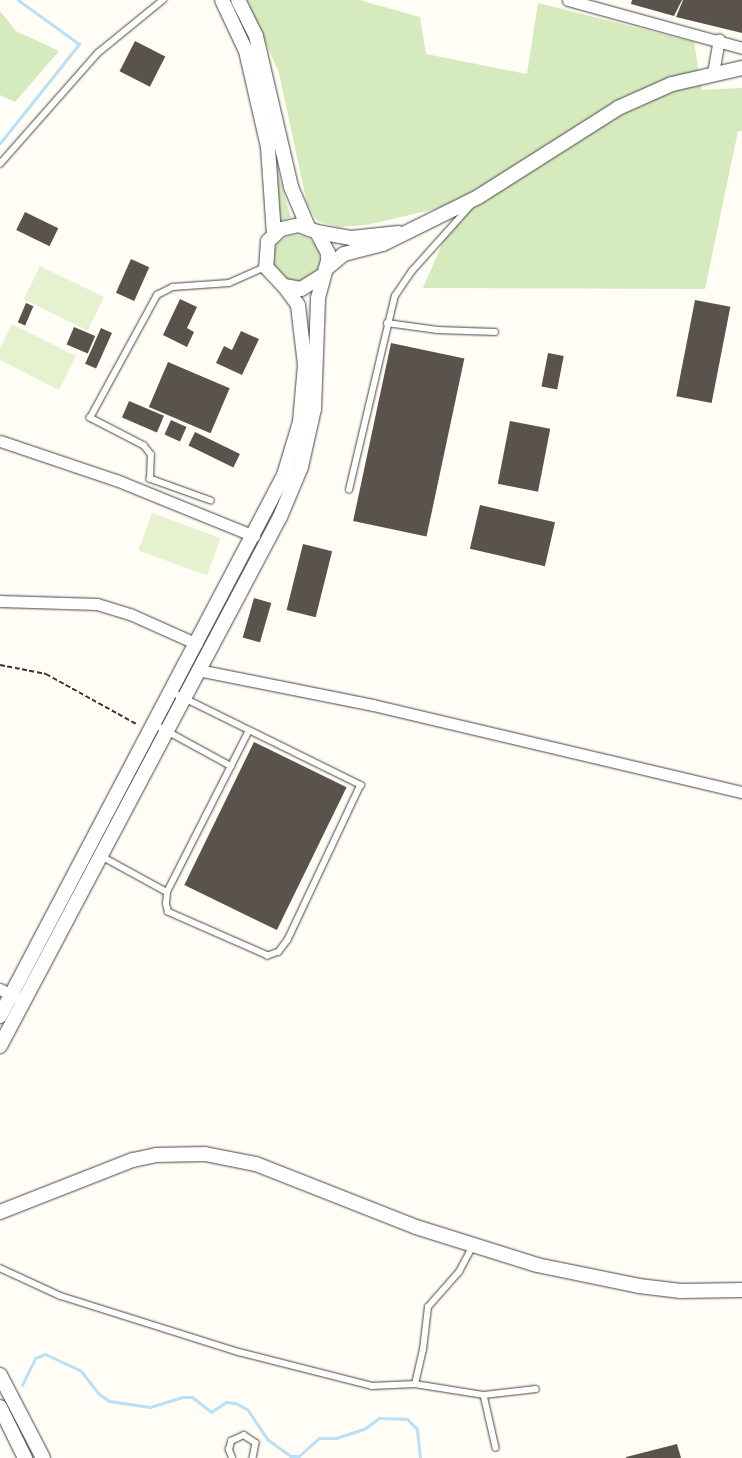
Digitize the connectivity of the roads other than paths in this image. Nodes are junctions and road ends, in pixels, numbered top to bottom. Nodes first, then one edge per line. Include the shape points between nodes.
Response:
1 (163, 0) edge
2 (222, 0) edge
3 (238, 0) edge
4 (568, 0) edge
5 (719, 40) junction
6 (742, 48) edge
7 (742, 68) edge
8 (713, 74) junction
9 (0, 164) edge
10 (478, 198) junction
11 (312, 229) junction
12 (400, 233) junction
13 (274, 234) junction
14 (266, 267) junction
15 (325, 272) junction
16 (284, 286) junction
17 (387, 323) junction
18 (495, 332) dead end
19 (0, 442) edge
20 (349, 490) dead end
21 (211, 501) dead end
22 (254, 536) junction
23 (0, 601) edge
24 (197, 644) junction
25 (198, 670) junction
26 (178, 694) junction
27 (157, 729) junction
28 (248, 732) junction
29 (231, 766) junction
30 (742, 792) edge
31 (94, 853) junction
32 (168, 892) junction
33 (11, 995) edge
34 (0, 1016) edge
35 (0, 1046) edge
36 (0, 1212) edge
37 (473, 1246) junction
38 (0, 1268) edge
39 (742, 1290) edge
40 (0, 1375) edge
41 (415, 1384) junction
42 (536, 1389) dead end
43 (484, 1395) junction
44 (0, 1407) edge
45 (496, 1448) dead end
46 (25, 1458) edge
47 (43, 1458) edge
48 (232, 1458) edge
49 (253, 1458) edge

1 - 9 lane via 98,53
2 - 13 street via 246,51 268,147
3 - 11 street via 256,36 291,187
4 - 5 street
5 - 6 street
5 - 8 street
7 - 8 street
8 - 10 street via 650,92 618,108
10 - 12 street
10 - 17 lane via 412,271 395,296
11 - 12 street via 351,238
11 - 13 street via 289,226
11 - 15 street via 328,253
12 - 15 street via 383,244 344,254
13 - 14 street via 265,249
14 - 16 street
14 - 21 lane via 229,283 173,287 157,295 90,418 144,446 151,455 150,479
15 - 16 street via 301,289
15 - 25 street via 318,298 314,409 301,467 280,517
16 - 22 street via 295,298 300,312 305,365 303,403 291,458
17 - 18 lane via 438,330
17 - 20 lane
19 - 22 street via 116,480
22 - 24 street
23 - 24 street via 97,604 130,614
24 - 26 street
25 - 26 street
25 - 30 street via 373,705
26 - 27 street
26 - 28 lane
27 - 29 lane
27 - 31 street
28 - 29 lane
28 - 32 lane via 361,785 288,940 279,952 268,956 168,912
29 - 32 lane
31 - 32 lane
31 - 33 street
33 - 34 street
33 - 35 street
36 - 37 street via 133,1160 156,1155 206,1154 256,1164
37 - 39 street via 537,1265 630,1284 681,1291
37 - 41 lane via 459,1272 428,1307
38 - 41 lane via 61,1296 240,1352 372,1386
40 - 47 street
41 - 43 lane
42 - 43 lane
43 - 45 lane
44 - 46 street
48 - 49 lane via 229,1450 231,1441 244,1435 256,1443

